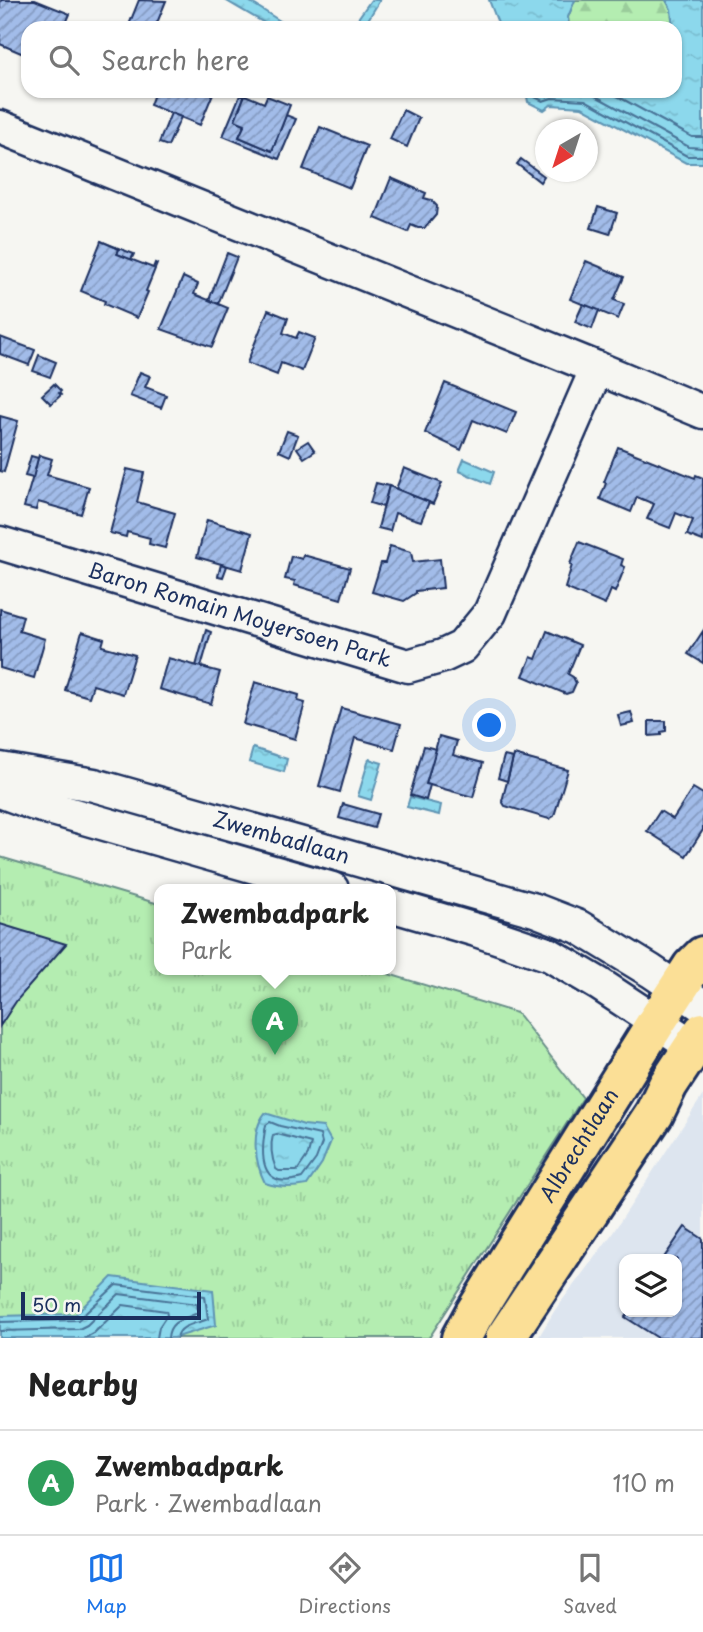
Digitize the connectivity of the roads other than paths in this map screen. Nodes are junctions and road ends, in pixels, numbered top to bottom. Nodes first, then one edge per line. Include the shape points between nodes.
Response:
1 (0, 127) edge
2 (597, 368) junction
3 (703, 412) edge
4 (0, 543) edge
5 (0, 769) edge
6 (0, 791) edge
7 (151, 837) junction
8 (316, 847) junction
9 (315, 884) edge
10 (484, 896) junction
11 (396, 907) edge
12 (476, 930) junction
13 (703, 956) edge
14 (690, 998) edge
15 (657, 1021) junction
16 (698, 1039) edge
17 (461, 1338) edge
18 (505, 1338) edge

1 - 2 street
2 - 3 street
2 - 4 street, Baron Romain Moyersoen Park via 490,613 462,647 443,656 408,666
5 - 8 street, Zwembadlaan via 94,785
6 - 7 street, Zwembadlaan
7 - 8 street via 157,816 297,854
7 - 9 street, Zwembadlaan
8 - 10 street, Zwembadlaan
10 - 12 street
10 - 14 street, Zwembadlaan via 579,926
11 - 12 street
12 - 15 street via 550,955
13 - 14 main road, Albrechtlaan via 692,967
14 - 15 main road, Albrechtlaan
15 - 16 street
15 - 17 main road, Albrechtlaan
16 - 18 main road via 654,1114

